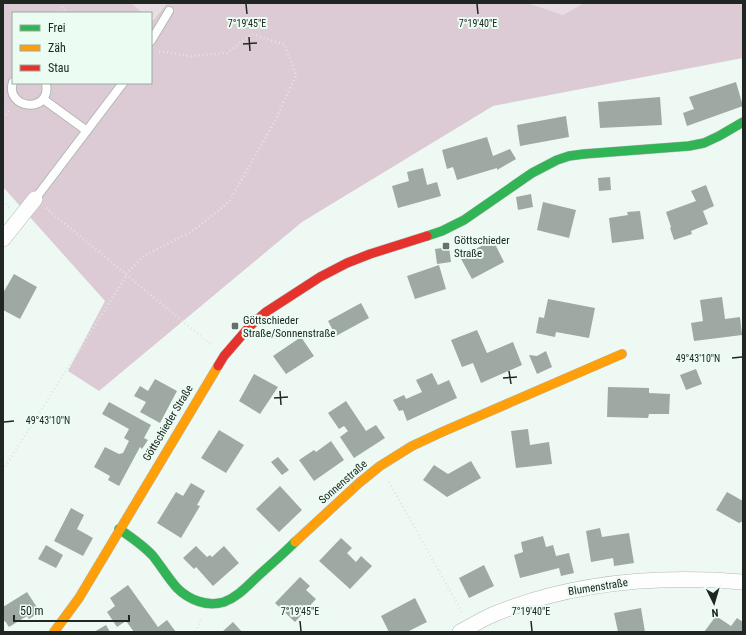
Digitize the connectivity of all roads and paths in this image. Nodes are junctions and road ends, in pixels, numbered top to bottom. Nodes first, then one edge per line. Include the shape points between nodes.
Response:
1 (60, 3) edge
2 (169, 11) dead end
3 (65, 12) edge
4 (152, 39) edge
5 (152, 50) edge
6 (13, 84) edge
7 (46, 84) edge
8 (122, 84) edge
9 (43, 98) junction
10 (743, 122) edge
11 (87, 131) junction
12 (35, 199) junction
13 (3, 201) edge
14 (7, 205) dead end
15 (3, 239) edge
16 (127, 275) junction
17 (622, 354) dead end
18 (224, 356) junction
19 (380, 466) junction
20 (3, 470) edge
21 (119, 530) junction
22 (743, 582) edge
23 (465, 629) edge
24 (54, 632) edge

1 - 3 path
2 - 4 lane
5 - 16 path via 191,56 227,53 252,34 285,45 296,75 276,119 229,202 194,230 142,257
6 - 9 lane via 14,96 23,104 34,105
7 - 9 lane
8 - 11 lane
9 - 11 lane
10 - 18 street, Göttschieder Straße via 704,143 584,154 557,160 532,173 464,220 442,231 370,254 320,277 266,312
11 - 12 lane
12 - 15 street
12 - 16 path
13 - 14 path
16 - 18 path
16 - 20 path
17 - 19 street, Sonnenstraße via 442,432 412,446
18 - 21 street, Göttschieder Straße
19 - 21 street, Sonnenstraße via 244,589 219,603 206,604 189,598 173,583 144,547
19 - 23 path
21 - 24 street, Göttschieder Straße via 79,598
22 - 23 street, Blumenstraße via 661,579 591,586 517,606

